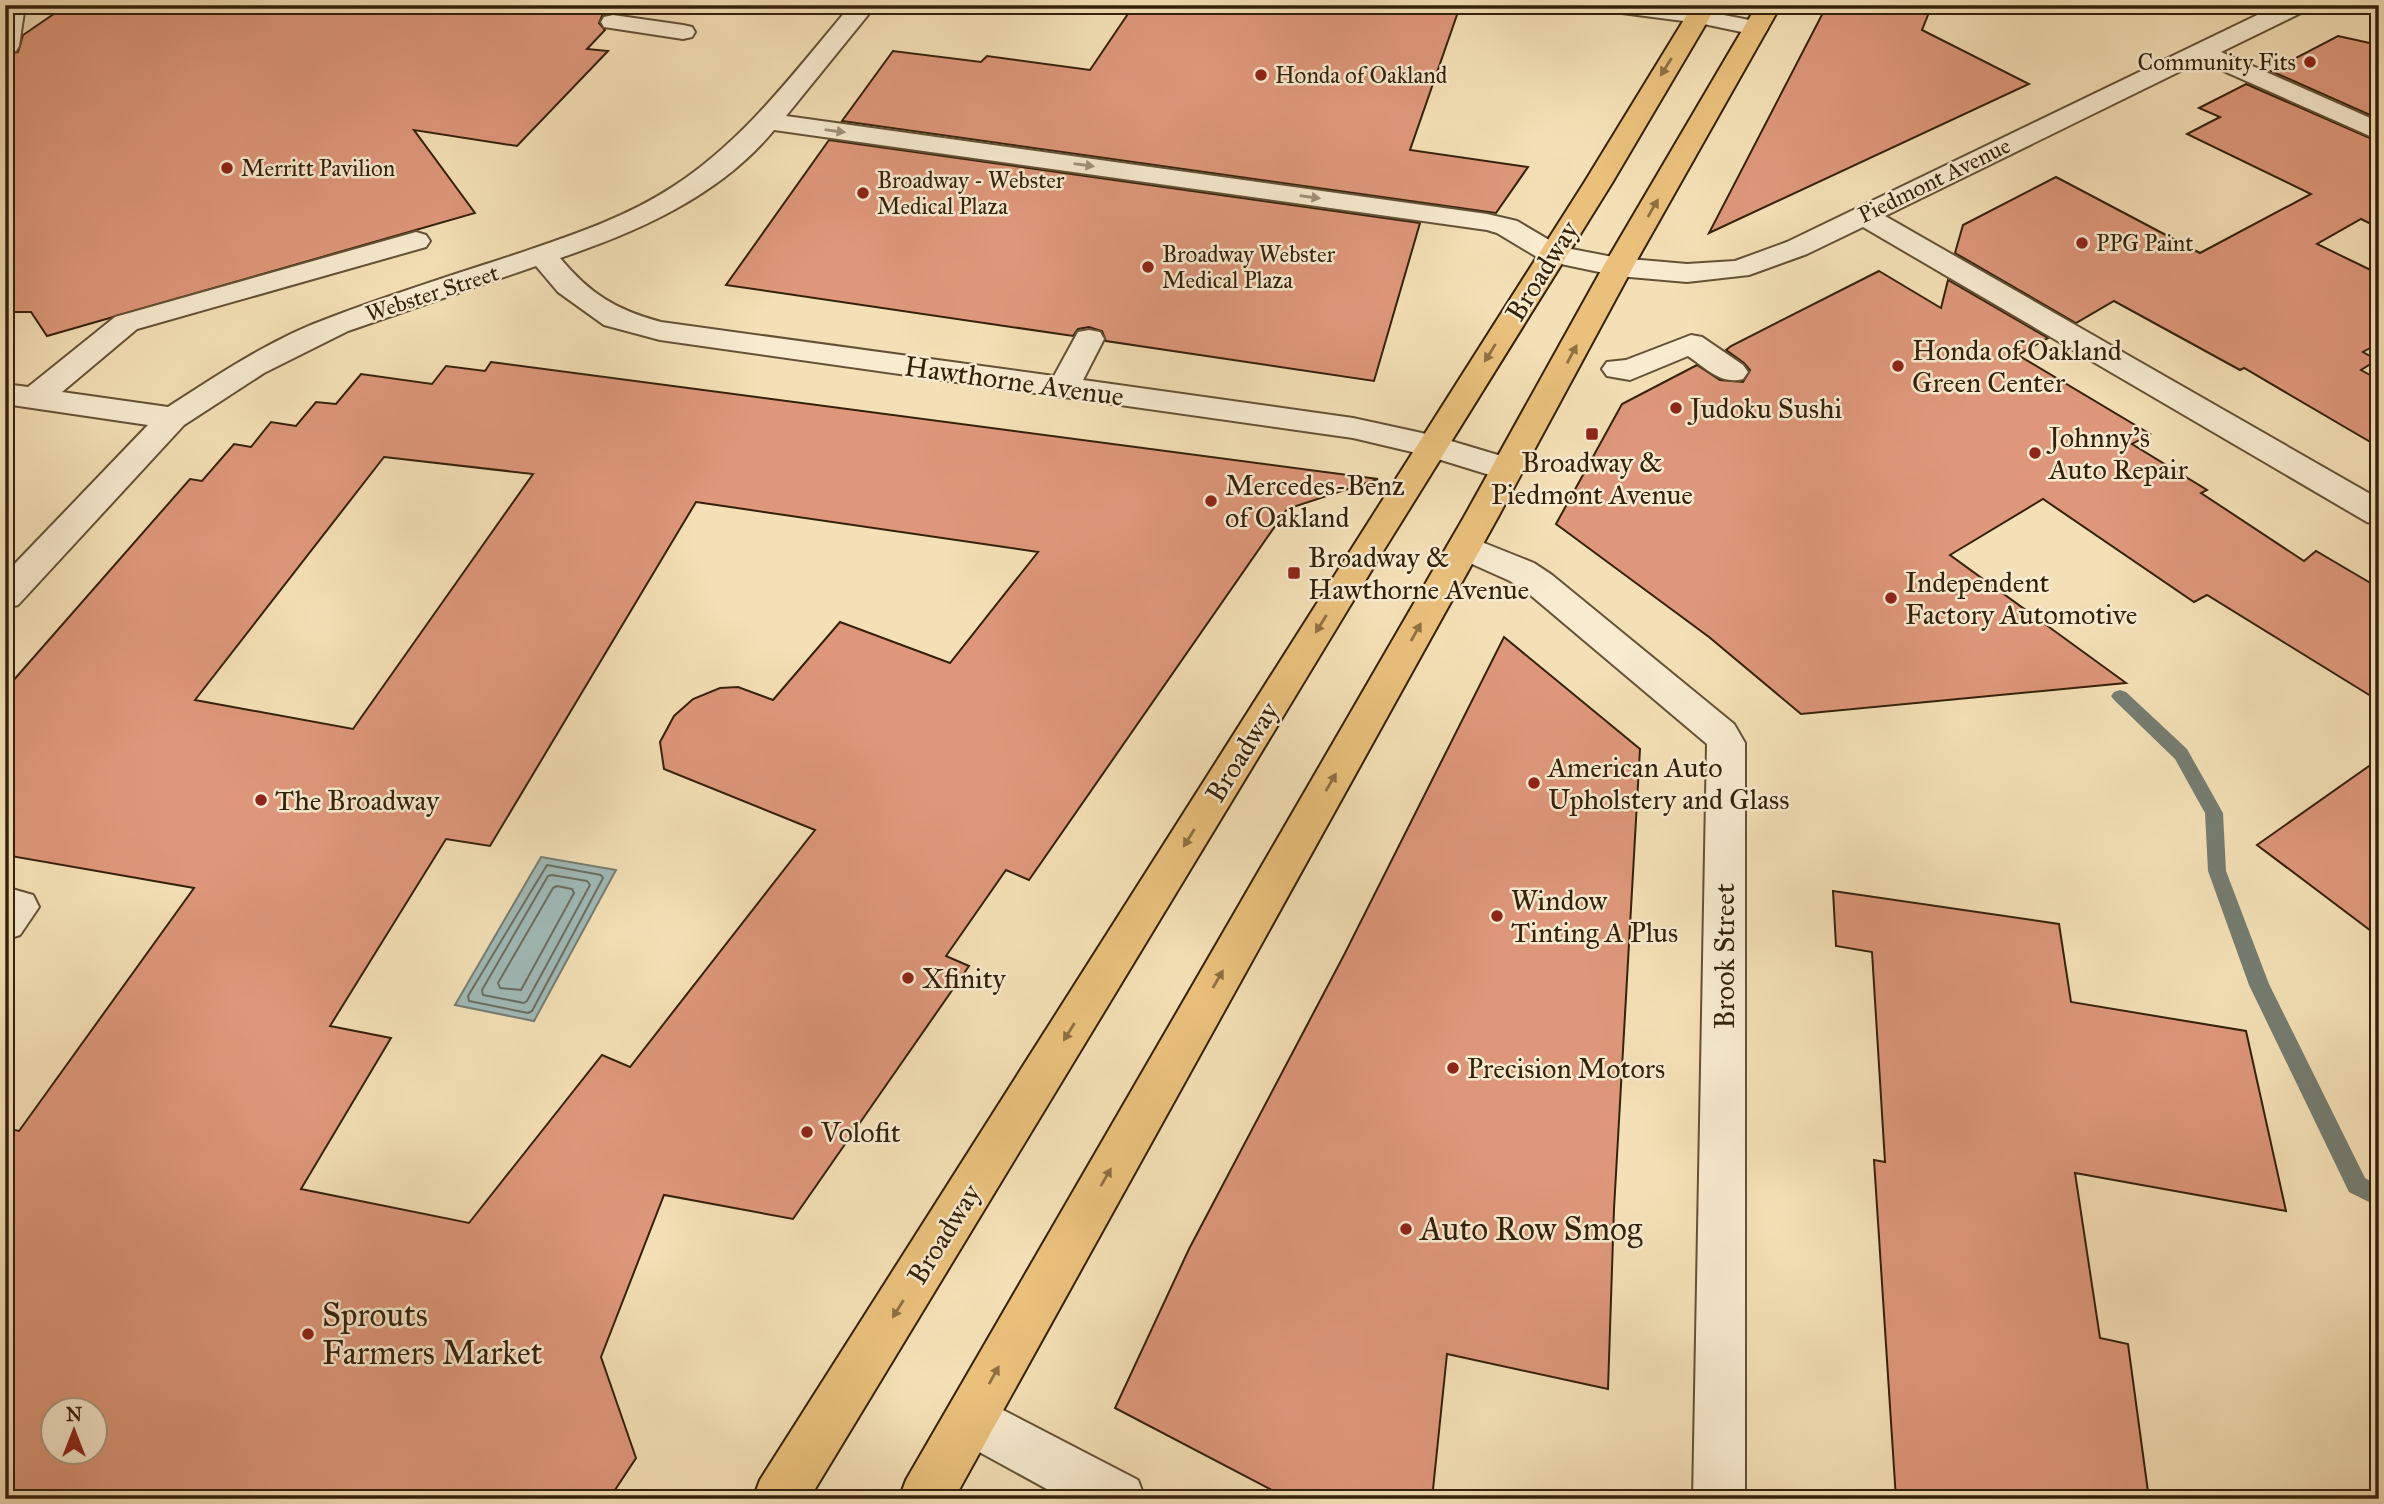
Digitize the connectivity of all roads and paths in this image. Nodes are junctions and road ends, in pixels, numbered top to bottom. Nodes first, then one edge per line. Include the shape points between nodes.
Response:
1 (13, 5) edge
2 (864, 5) edge
3 (1614, 5) edge
4 (2298, 5) edge
5 (1702, 10) edge
6 (1763, 17) edge
7 (612, 22) dead end
8 (683, 32) dead end
9 (8, 46) dead end
10 (2201, 52) junction
11 (767, 121) junction
12 (2379, 132) edge
13 (1864, 216) junction
14 (416, 241) dead end
15 (1552, 254) junction
16 (543, 256) junction
17 (1618, 267) junction
18 (1088, 339) dead end
19 (1618, 369) dead end
20 (1732, 373) dead end
21 (1064, 387) junction
22 (20, 396) edge
23 (173, 418) junction
24 (1431, 446) junction
25 (1506, 469) junction
26 (2379, 514) edge
27 (1464, 547) junction
28 (5, 596) edge
29 (5, 904) edge
30 (5, 923) edge
31 (970, 1419) junction
32 (779, 1499) edge
33 (925, 1499) edge
34 (1119, 1499) edge
35 (1719, 1499) edge

1 - 9 street
2 - 11 street, Webster Street
3 - 5 street
4 - 10 street, Piedmont Avenue
5 - 6 street
5 -> 15 main road, Broadway
17 -> 6 main road
7 - 8 street
10 - 12 street
10 - 13 street, Piedmont Avenue
11 -> 15 street, Piedmont Avenue via 1487,222 1507,227
11 - 16 street, Webster Street via 718,169 682,193 641,216
13 - 17 street, Piedmont Avenue via 1739,269 1687,274
13 - 26 street
14 - 22 street via 126,323
15 - 17 street, Piedmont Avenue
15 -> 24 main road, Broadway
16 - 21 street, Hawthorne Avenue via 568,286 615,319 660,331
16 - 23 street, Webster Street via 337,324 253,366
25 -> 17 main road
18 - 21 street
19 - 20 street via 1630,370 1691,344
21 - 24 street, Hawthorne Avenue via 1353,428
22 - 23 street
23 - 28 street, Webster Street
24 - 25 street, Hawthorne Avenue
24 -> 32 main road, Broadway
25 - 27 main road
31 -> 27 main road
27 - 35 street, Brook Street via 1540,584 1721,734 1726,743
29 - 30 street via 18,907
31 - 33 main road
31 - 34 street

